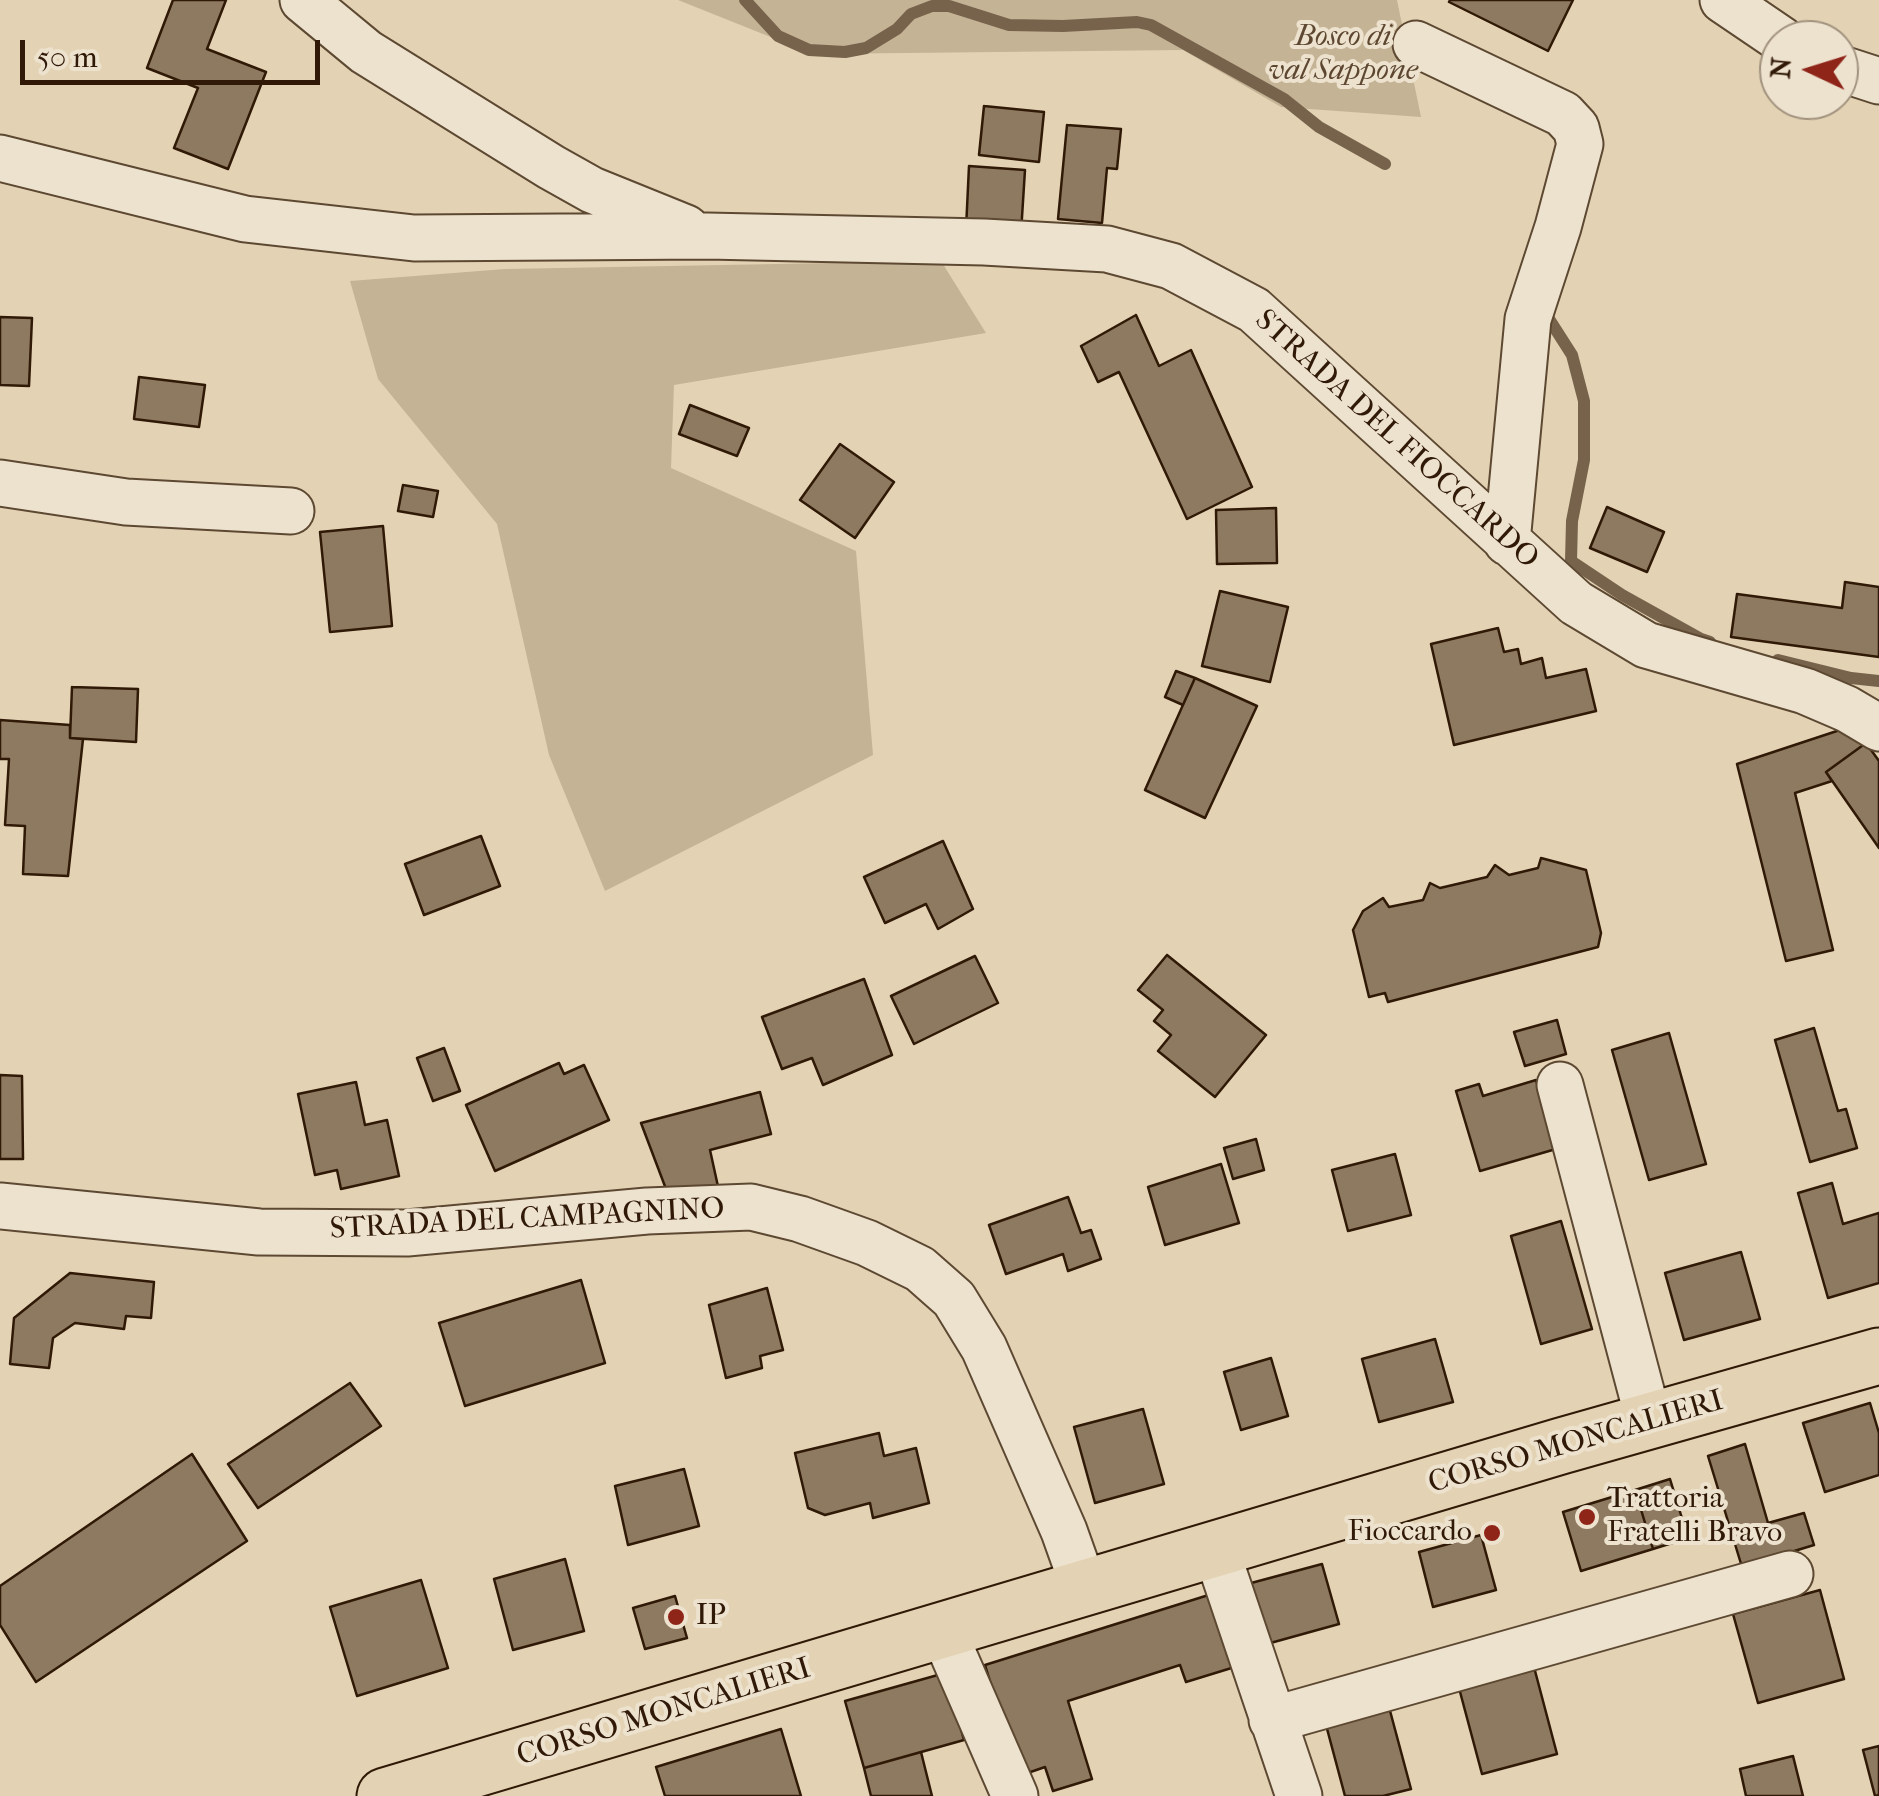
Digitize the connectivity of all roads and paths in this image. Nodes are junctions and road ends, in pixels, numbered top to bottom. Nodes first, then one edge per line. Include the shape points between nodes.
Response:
1 (303, 0) edge
2 (1723, 0) edge
3 (1759, 24) edge
4 (1416, 44) dead end
5 (0, 158) edge
6 (707, 236) junction
7 (0, 483) edge
8 (291, 511) dead end
9 (1507, 542) junction
10 (1879, 728) edge
11 (1560, 1086) dead end
12 (0, 1206) edge
13 (1879, 1356) edge
14 (1649, 1421) junction
15 (1216, 1550) junction
16 (1790, 1574) dead end
17 (1085, 1590) junction
18 (943, 1631) junction
19 (1272, 1720) junction
20 (385, 1796) edge
21 (1015, 1796) edge
22 (1299, 1796) edge

1 - 6 street, STRADA DEL FIOCCARDO via 366,52 551,167
2 - 3 street
4 - 9 street via 1563,114 1580,144 1528,319
5 - 6 street, STRADA DEL FIOCCARDO via 244,219 414,238
6 - 9 street, STRADA DEL FIOCCARDO via 1107,249 1171,266 1254,310
7 - 8 street via 126,502
9 - 10 street, STRADA DEL FIOCCARDO via 1576,602 1646,645 1805,690
11 - 14 street
12 - 17 street, STRADA DEL CAMPAGNINO via 259,1232 407,1233 751,1207 800,1219 920,1269 954,1299 984,1348
13 - 14 main road, CORSO MONCALIERI
14 - 15 main road, CORSO MONCALIERI
15 - 17 main road, CORSO MONCALIERI
15 - 19 street
16 - 19 street
17 - 18 main road, CORSO MONCALIERI
18 - 20 main road, CORSO MONCALIERI
18 - 21 street
19 - 22 street

